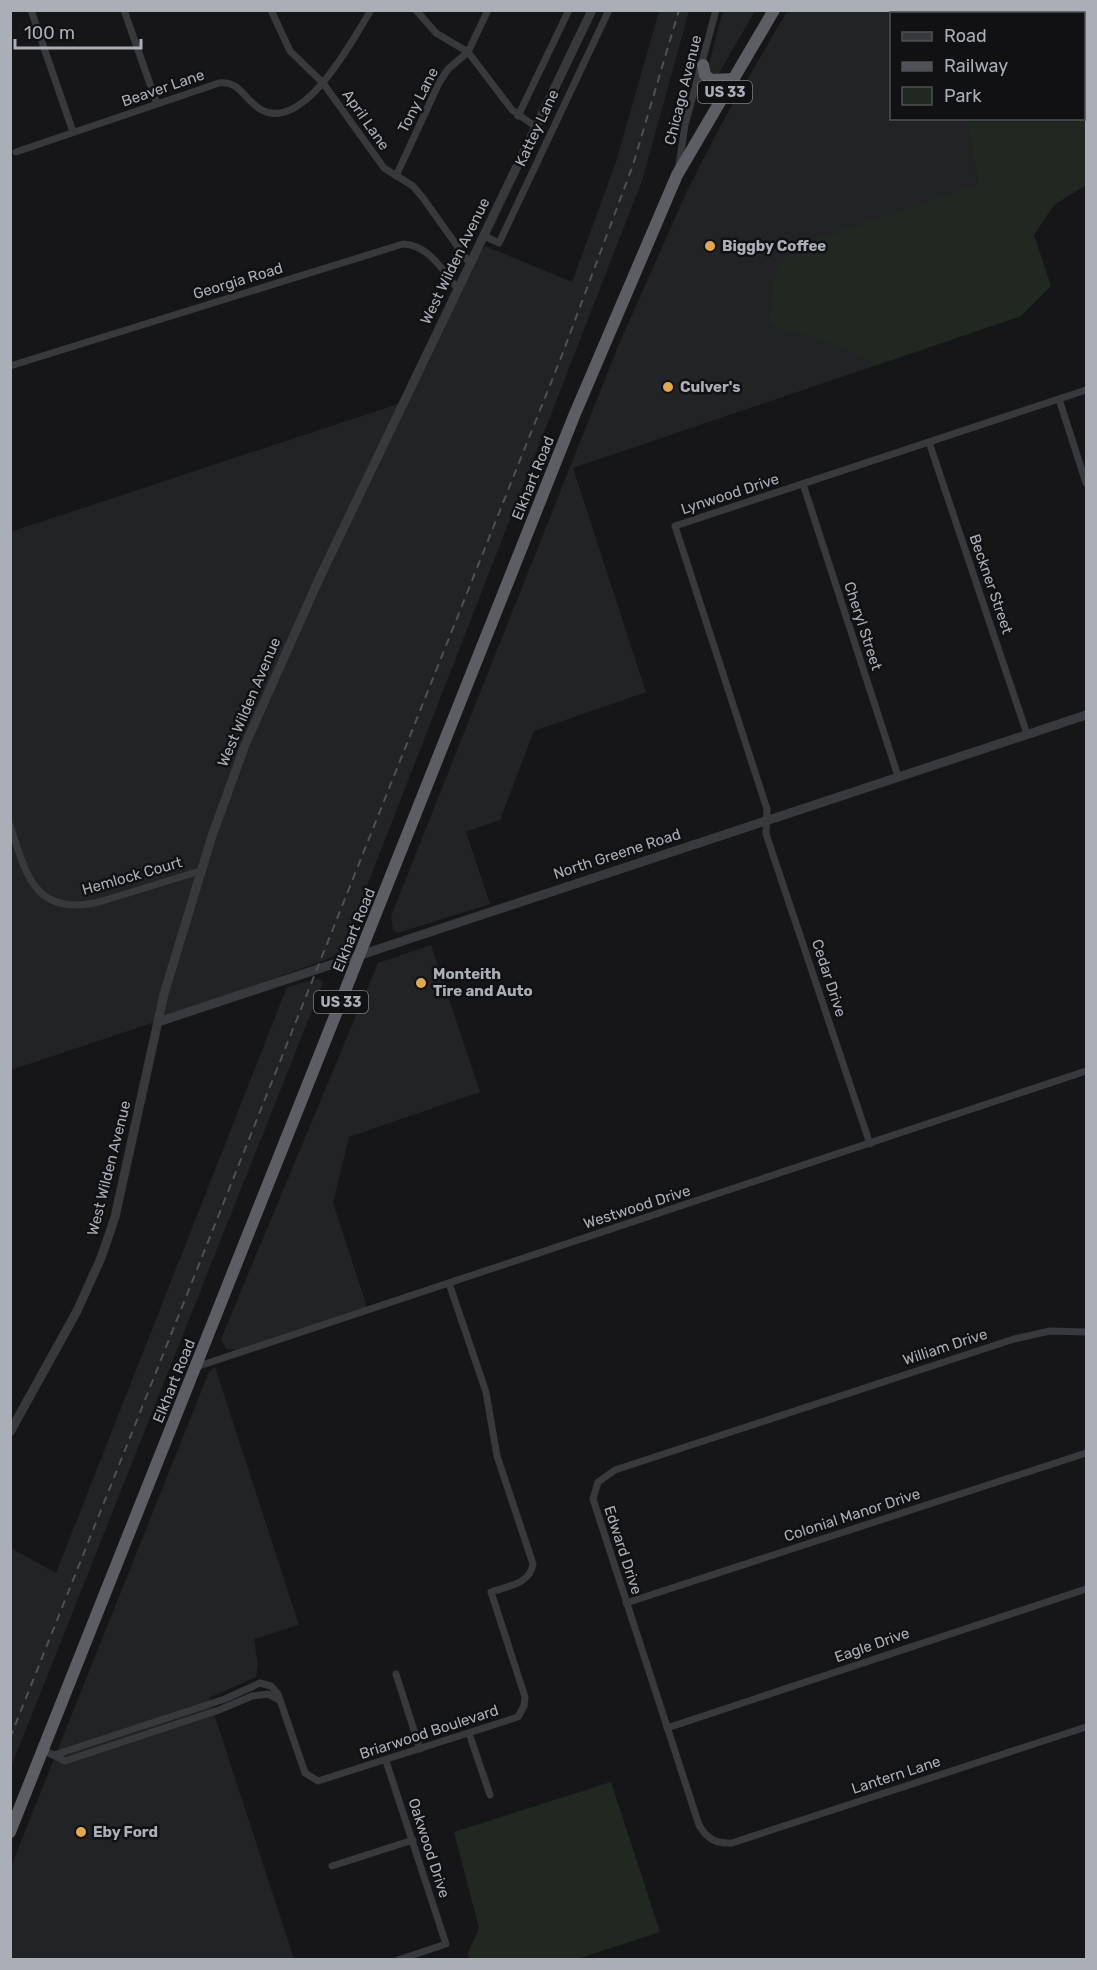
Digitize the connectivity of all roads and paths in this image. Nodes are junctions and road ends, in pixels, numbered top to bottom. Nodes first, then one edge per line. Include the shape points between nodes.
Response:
1 (32, 10) edge
2 (124, 10) edge
3 (271, 10) edge
4 (371, 10) edge
5 (416, 10) edge
6 (488, 10) edge
7 (569, 10) edge
8 (592, 10) edge
9 (609, 10) edge
10 (716, 10) edge
11 (774, 10) edge
12 (468, 52) junction
13 (703, 65) junction
14 (733, 79) junction
15 (323, 83) junction
16 (554, 89) junction
17 (568, 96) junction
18 (157, 104) junction
19 (518, 116) junction
20 (536, 127) junction
21 (73, 132) junction
22 (16, 152) dead end
23 (677, 175) junction
24 (396, 176) junction
25 (484, 236) junction
26 (470, 264) junction
27 (458, 289) junction
28 (10, 366) edge
29 (1086, 390) edge
30 (1059, 399) junction
31 (929, 442) junction
32 (803, 483) junction
33 (1086, 483) edge
34 (1086, 715) edge
35 (1027, 734) junction
36 (898, 776) junction
37 (767, 820) junction
38 (10, 825) edge
39 (200, 871) junction
40 (359, 956) junction
41 (158, 1022) junction
42 (1086, 1071) edge
43 (870, 1144) junction
44 (449, 1283) junction
45 (1086, 1332) edge
46 (196, 1367) junction
47 (814, 1404) joint
48 (10, 1432) edge
49 (1086, 1453) edge
50 (1086, 1589) edge
51 (626, 1603) junction
52 (396, 1674) dead end
53 (1086, 1726) edge
54 (667, 1728) junction
55 (469, 1733) junction
56 (420, 1749) junction
57 (48, 1753) junction
58 (386, 1761) junction
59 (490, 1795) dead end
60 (10, 1832) edge
61 (412, 1840) junction
62 (713, 1841) joint
63 (332, 1866) dead end
64 (398, 1959) edge

1 - 21 street
2 - 18 street
3 - 15 street, April Lane via 290,51
4 - 15 street, Beaver Lane
5 - 12 street via 436,33
6 - 12 street, Tony Lane
7 - 19 street
8 - 16 street, West Wilden Avenue
9 - 17 street, Kattey Lane
10 - 13 street, Chicago Avenue
11 - 14 highway, US 33
12 - 19 street
12 - 24 street, Tony Lane via 443,76
13 - 14 highway via 711,80
13 - 23 street, Chicago Avenue via 685,125
14 - 23 highway, US 33
15 - 18 street, Beaver Lane via 302,102 278,113 261,110 226,82
15 - 24 street, April Lane via 378,161
16 - 17 street
16 - 20 street, West Wilden Avenue
17 - 25 street, Kattey Lane via 499,243
18 - 21 street, Beaver Lane
19 - 20 street
20 - 25 street, West Wilden Avenue
21 - 22 street, Beaver Lane
23 - 40 highway, Elkhart Road / US 33 via 574,416
24 - 26 street, April Lane via 413,186
25 - 26 street, West Wilden Avenue
26 - 27 street, West Wilden Avenue
27 - 28 street, Georgia Road via 428,254 415,245 403,244
27 - 39 street, West Wilden Avenue via 263,701
29 - 30 street, Lynwood Drive
30 - 31 street, Lynwood Drive
30 - 33 street
31 - 32 street, Lynwood Drive
31 - 35 street, Beckner Street
32 - 36 street, Cheryl Street
32 - 37 street, Lynwood Drive via 675,526 767,809
34 - 35 street, North Greene Road
35 - 36 street, North Greene Road
36 - 37 street, North Greene Road
37 - 40 street, North Greene Road
37 - 43 street, Cedar Drive via 766,834
38 - 39 street, Hemlock Court via 27,877 43,895 63,904 84,906
39 - 41 street, West Wilden Avenue
40 - 41 street, North Greene Road
40 - 46 highway, Elkhart Road / US 33
41 - 48 street, West Wilden Avenue via 108,1239 77,1311
42 - 43 street, Westwood Drive
43 - 44 street, Westwood Drive
44 - 46 street, Westwood Drive
44 - 55 street, Briarwood Boulevard via 486,1392 497,1456 533,1564 532,1574 525,1580 491,1592 525,1697 524,1706 514,1719
45 - 47 street, William Drive via 1050,1331 1014,1339
46 - 57 highway, Elkhart Road / US 33
47 - 51 street, Edward Drive via 615,1470 598,1482 593,1492 594,1506
49 - 51 street, Colonial Manor Drive
50 - 54 street, Eagle Drive
51 - 54 street, Edward Drive
52 - 56 street
53 - 62 street, Lantern Lane via 732,1843
54 - 62 street, Edward Drive via 699,1825
55 - 56 street, Briarwood Boulevard
55 - 59 street
56 - 58 street, Briarwood Boulevard
57 - 58 street, Briarwood Boulevard via 65,1761 219,1710 252,1695 268,1694 281,1702 302,1765 310,1777 325,1781
57 - 60 highway, Elkhart Road / US 33
58 - 61 street, Oakwood Drive
61 - 63 street
61 - 64 street, Oakwood Drive via 446,1944

